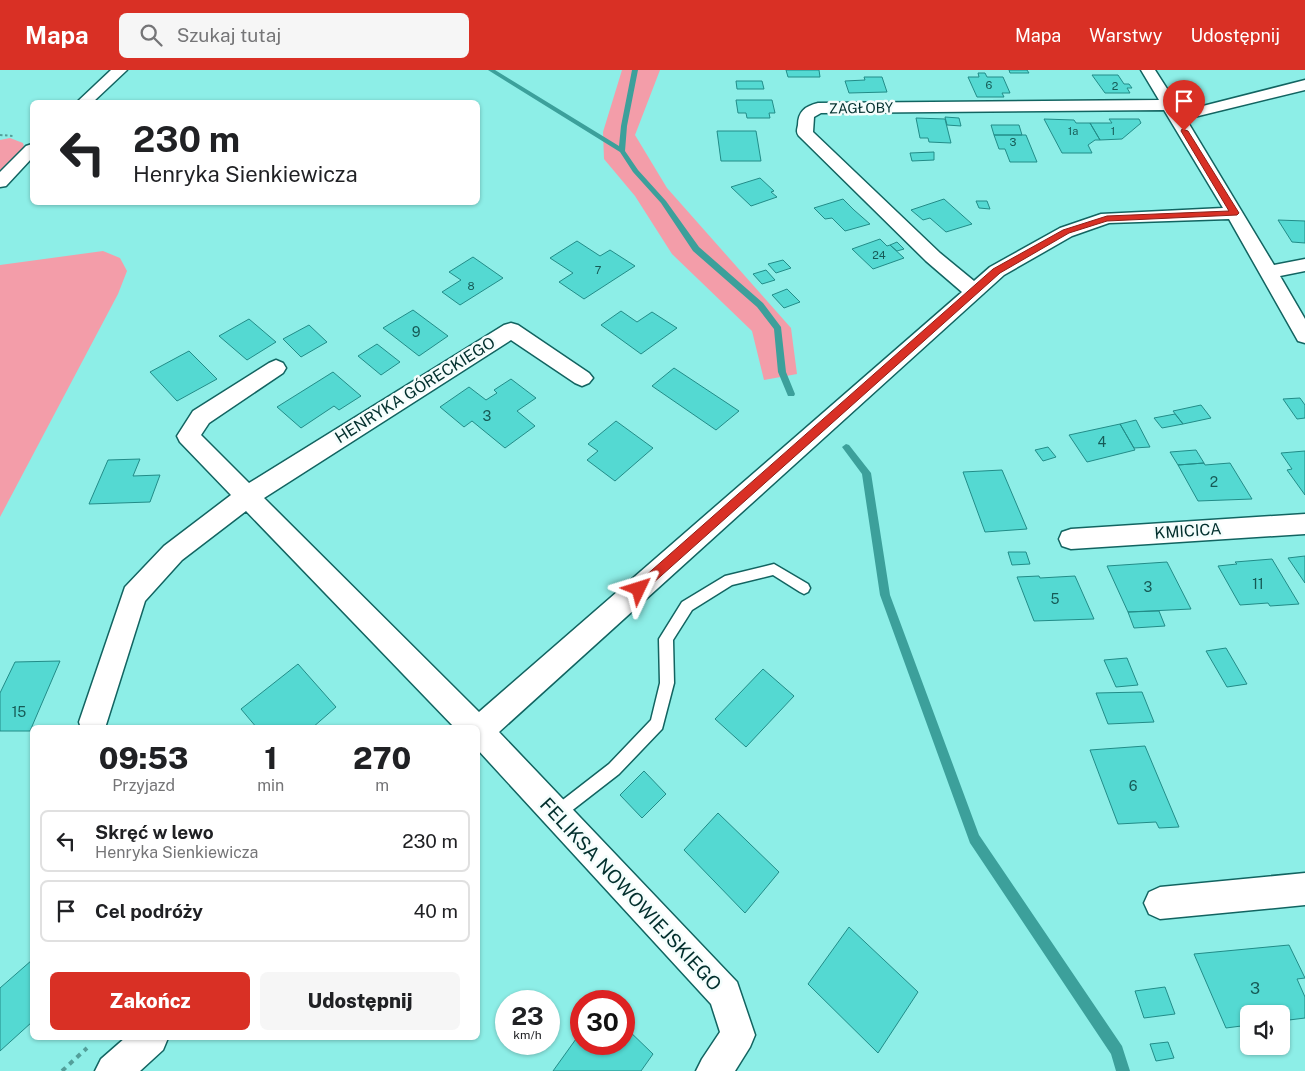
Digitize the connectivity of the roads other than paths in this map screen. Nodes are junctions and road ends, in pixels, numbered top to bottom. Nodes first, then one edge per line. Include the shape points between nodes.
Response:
1 (120, 70) edge
2 (1148, 70) edge
3 (1305, 85) edge
4 (86, 100) edge
5 (1172, 110) junction
6 (30, 151) edge
7 (0, 182) edge
8 (1235, 213) junction
9 (1305, 265) edge
10 (1267, 272) junction
11 (974, 292) junction
12 (1305, 336) edge
13 (276, 368) dead end
14 (582, 378) dead end
15 (248, 496) junction
16 (1305, 524) edge
17 (1071, 539) dead end
18 (804, 588) dead end
19 (94, 722) dead end
20 (472, 725) edge
21 (480, 727) edge
22 (480, 733) edge
23 (556, 814) junction
24 (1305, 890) edge
25 (1160, 903) dead end
26 (149, 1040) edge
27 (113, 1071) edge
28 (714, 1071) edge

1 - 4 street
2 - 5 street
3 - 5 street via 1190,114
5 - 8 street
5 - 11 street, ZAGŁOBY via 818,108 806,115 805,133 933,257
6 - 7 street
8 - 10 street
8 - 11 street via 1107,218 1066,232 1033,249 996,271
9 - 10 street
10 - 12 street
11 - 21 street
13 - 15 street via 201,417 188,436
14 - 15 street, HENRYKA GÓRECKIEGO via 511,330
15 - 19 street, HENRYKA GÓRECKIEGO via 173,553 134,595
15 - 20 street
16 - 17 street, KMICICA
18 - 23 lane via 774,569 729,580 687,606 666,639 667,683 657,724 614,769
22 - 23 street, FELIKSA NOWOWIEJSKIEGO
23 - 28 street, FELIKSA NOWOWIEJSKIEGO via 725,994 738,1035
24 - 25 street
26 - 27 street

